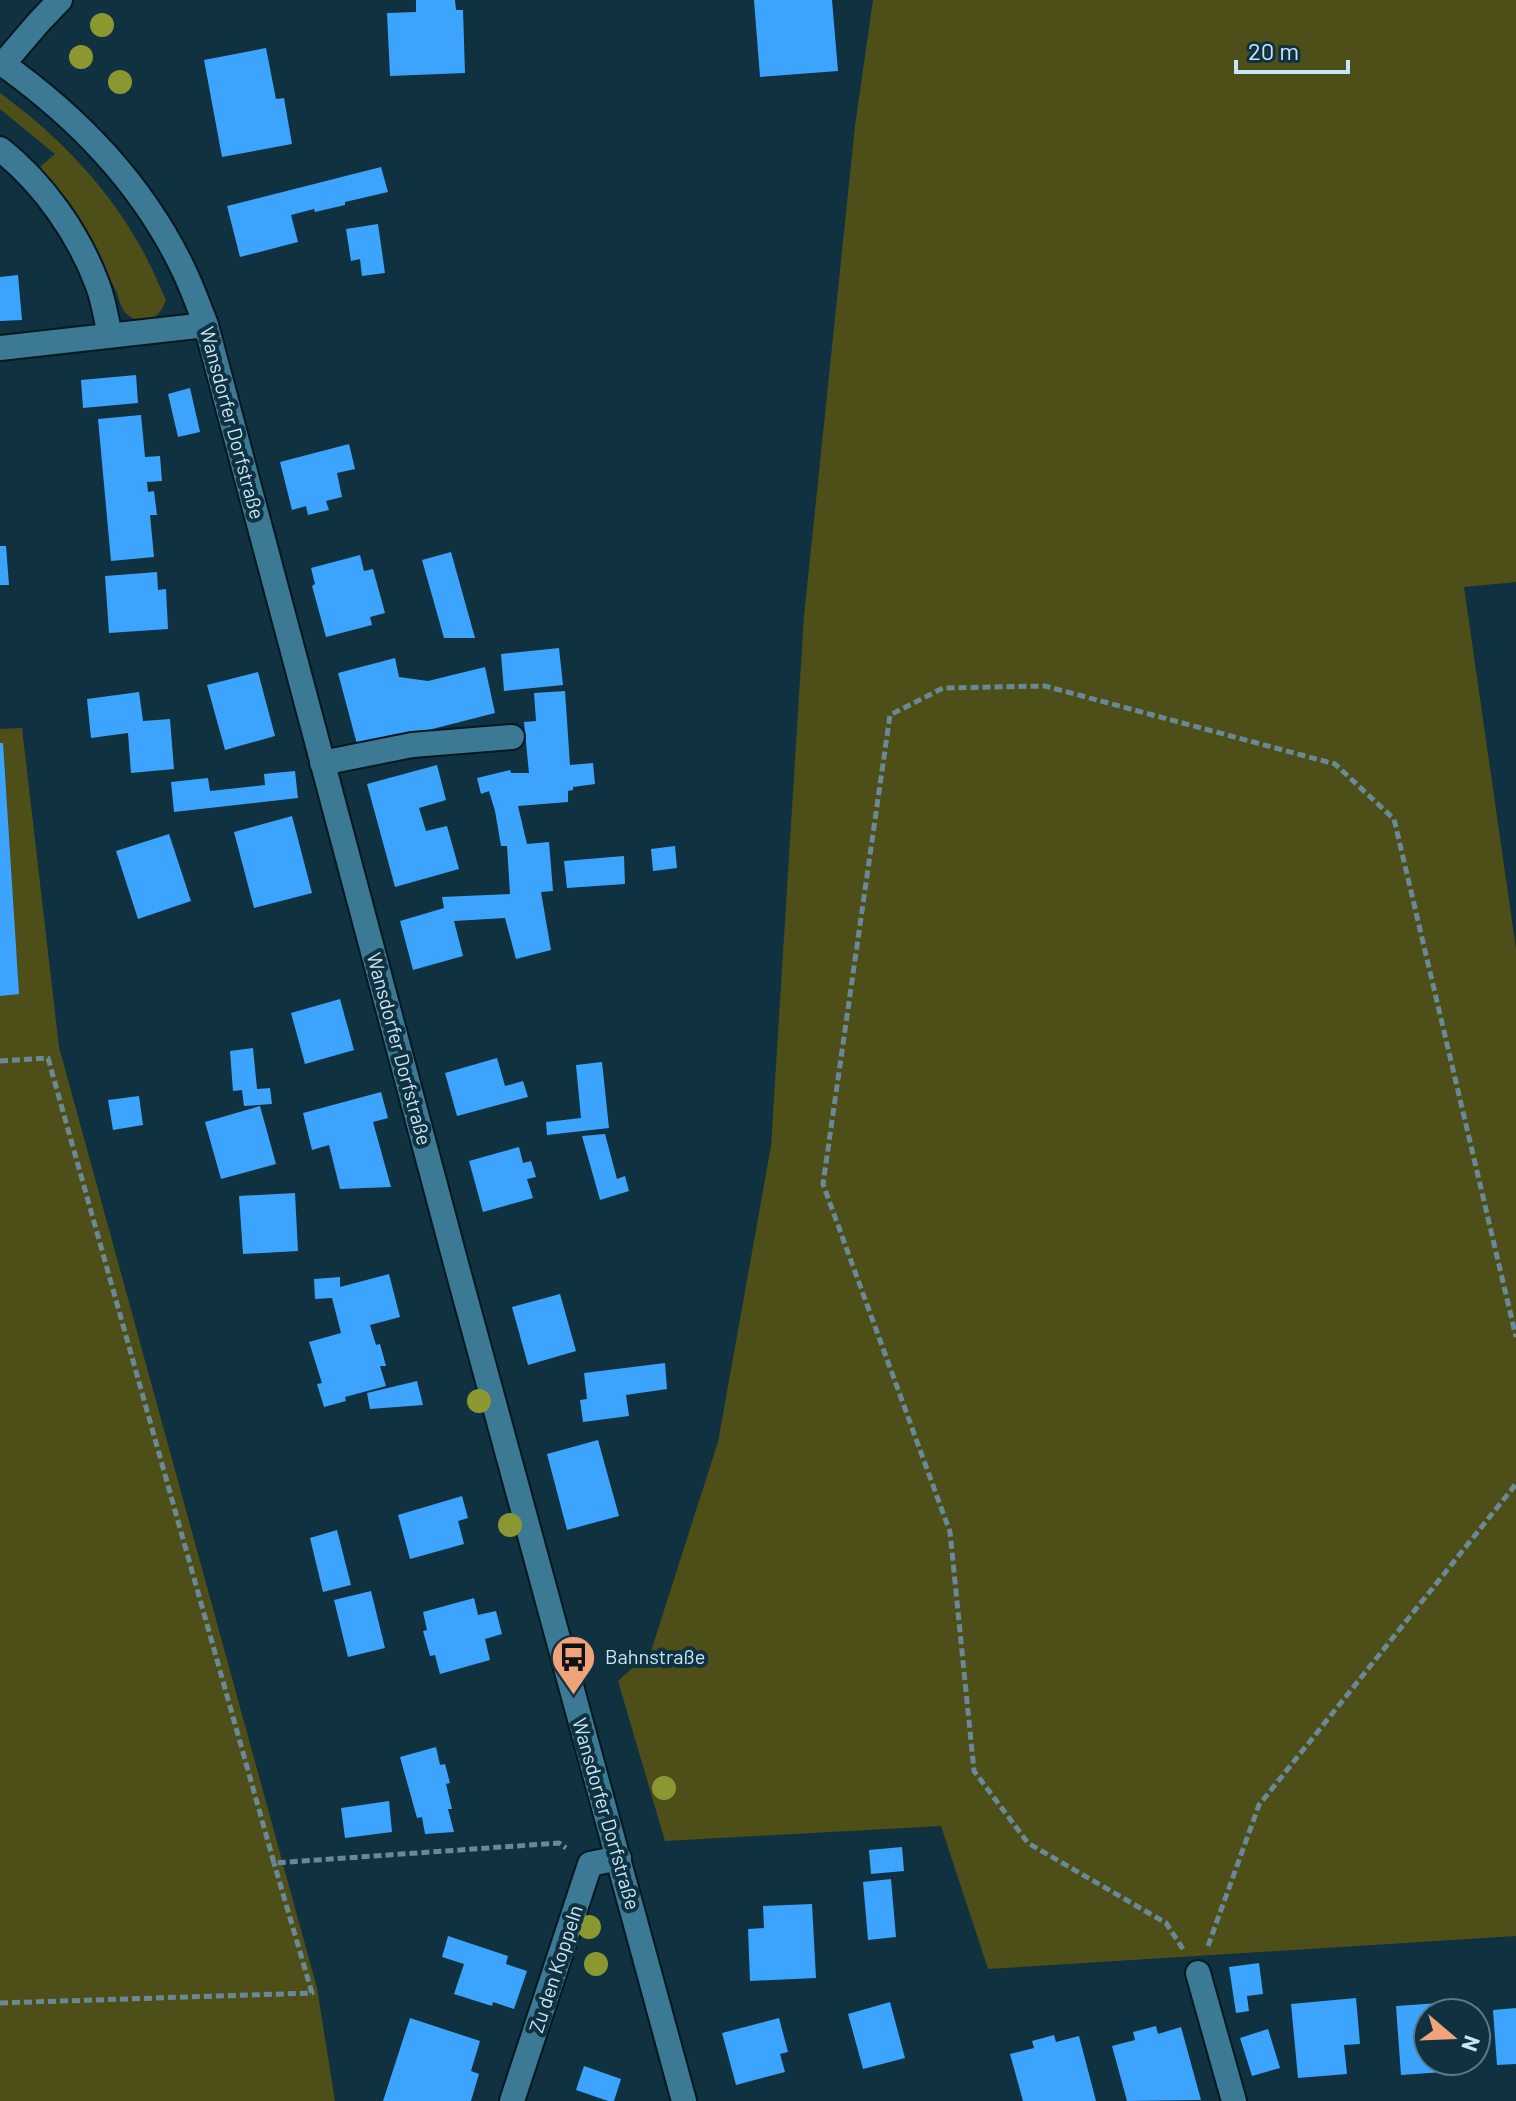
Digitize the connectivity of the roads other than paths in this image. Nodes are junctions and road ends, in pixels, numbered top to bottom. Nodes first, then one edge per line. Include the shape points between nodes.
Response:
1 (60, 0) edge
2 (2, 63) edge
3 (0, 149) edge
4 (206, 325) junction
5 (110, 335) junction
6 (0, 348) edge
7 (512, 737) dead end
8 (322, 763) junction
9 (619, 1858) junction
10 (1198, 1973) road end
11 (512, 2101) edge
12 (684, 2101) edge
13 (1234, 2101) edge

1 - 2 street
2 - 4 street, Wansdorfer Dorfstraße via 88,133 126,176 161,227
3 - 5 street via 36,182 75,237 98,287
4 - 5 street
4 - 8 street, Wansdorfer Dorfstraße
5 - 6 street
7 - 8 street via 412,745
8 - 9 street, Wansdorfer Dorfstraße
9 - 11 street, Zu den Koppeln via 590,1864
9 - 12 street, Wansdorfer Dorfstraße
10 - 13 street

